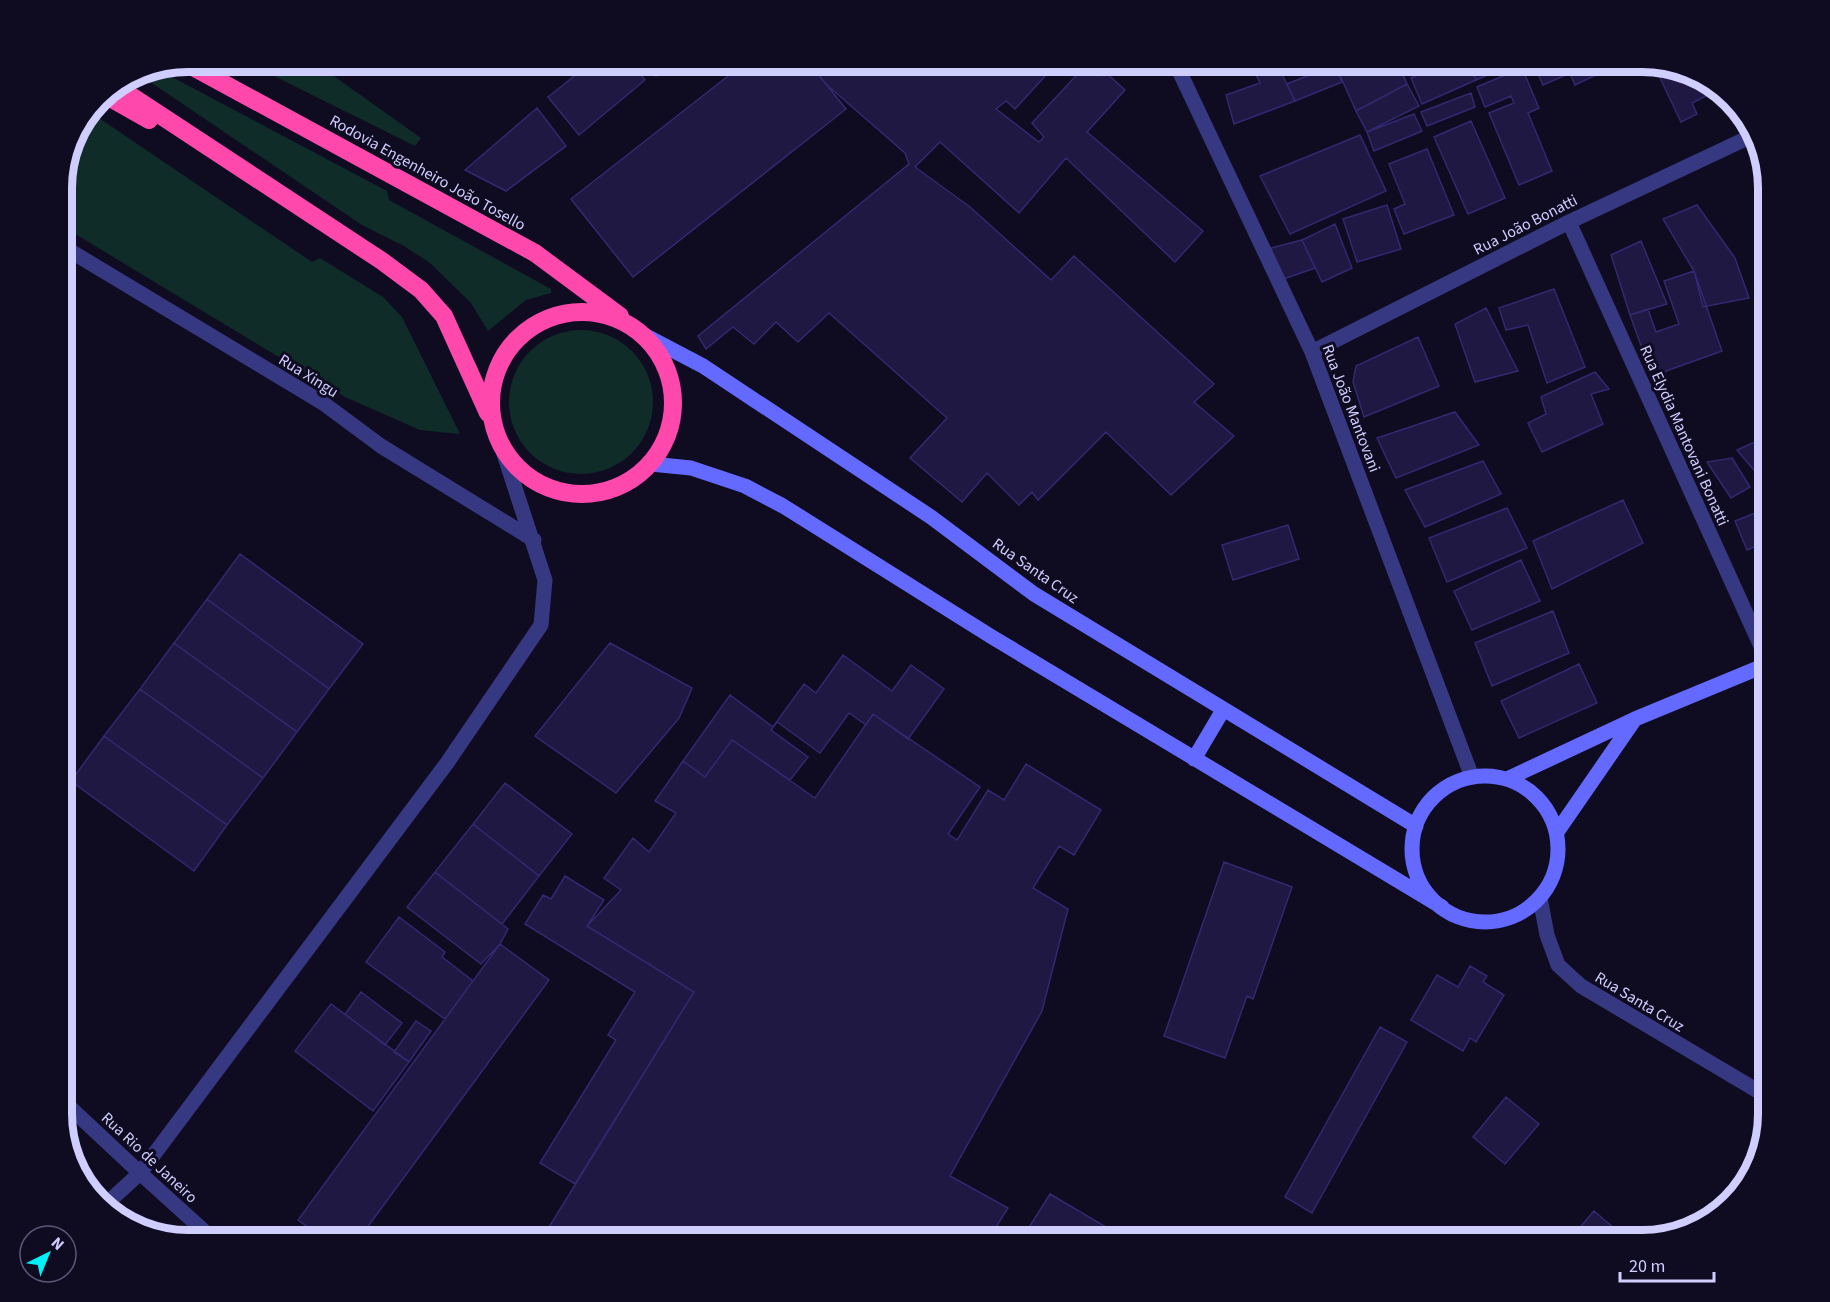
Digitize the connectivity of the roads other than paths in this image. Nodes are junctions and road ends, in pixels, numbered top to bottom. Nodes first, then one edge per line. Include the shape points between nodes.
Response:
1 (202, 72) edge
2 (1180, 72) edge
3 (124, 91) edge
4 (113, 100) edge
5 (1747, 138) edge
6 (290, 202) junction
7 (1569, 222) junction
8 (72, 252) edge
9 (642, 334) junction
10 (1312, 352) junction
11 (492, 421) junction
12 (502, 448) junction
13 (651, 464) junction
14 (534, 540) junction
15 (1758, 641) edge
16 (1758, 667) edge
17 (1223, 710) junction
18 (1635, 719) junction
19 (1194, 759) junction
20 (1472, 777) junction
21 (1508, 779) junction
22 (1416, 826) junction
23 (1557, 832) junction
24 (1540, 898) junction
25 (1442, 907) junction
26 (1758, 1091) edge
27 (72, 1109) edge
28 (140, 1173) junction
29 (111, 1201) edge
30 (203, 1230) edge

1 - 9 highway, Rodovia Engenheiro João Tosello via 535,253
2 - 10 street, Rua João Mantovani
3 - 6 highway, Rodovia Engenheiro João Tosello
4 - 6 highway
5 - 7 street, Rua João Bonatti
6 - 11 highway, Rodovia Engenheiro João Tosello via 421,290 444,316
7 - 10 street, Rua João Bonatti
7 - 15 street, Rua Elydia Mantovani Bonatti
8 - 14 street, Rua Xingu via 323,403 381,446
9 - 11 highway, Rodovia Engenheiro João Tosello via 616,319 593,313 545,319 507,349 496,370 491,394
9 - 13 highway, Rodovia Engenheiro João Tosello via 660,356 672,383 673,412 666,440
9 - 17 main road, Rua Santa Cruz via 704,366 931,517 1034,594
10 - 20 street, Rua João Mantovani
11 - 12 highway, Rodovia Engenheiro João Tosello
12 - 13 highway, Rodovia Engenheiro João Tosello via 520,471 545,487 573,494 602,493 629,482
12 - 14 street
13 - 19 main road via 690,468 745,486 783,506
14 - 28 street via 545,580 542,625 447,763
16 - 18 main road
17 - 19 main road
17 - 22 main road, Rua Santa Cruz
18 - 21 main road
18 - 23 main road
19 - 25 main road
20 - 21 main road
20 - 22 main road via 1437,794 1424,808
21 - 23 main road via 1530,790 1546,809
22 - 25 main road via 1412,848 1416,870 1426,891
23 - 24 main road via 1556,867
24 - 25 main road via 1523,912 1503,920 1482,922 1460,918
24 - 26 street, Rua Santa Cruz via 1558,965 1581,986
27 - 28 street, Rua Rio de Janeiro
28 - 29 street
28 - 30 street, Rua Rio de Janeiro

